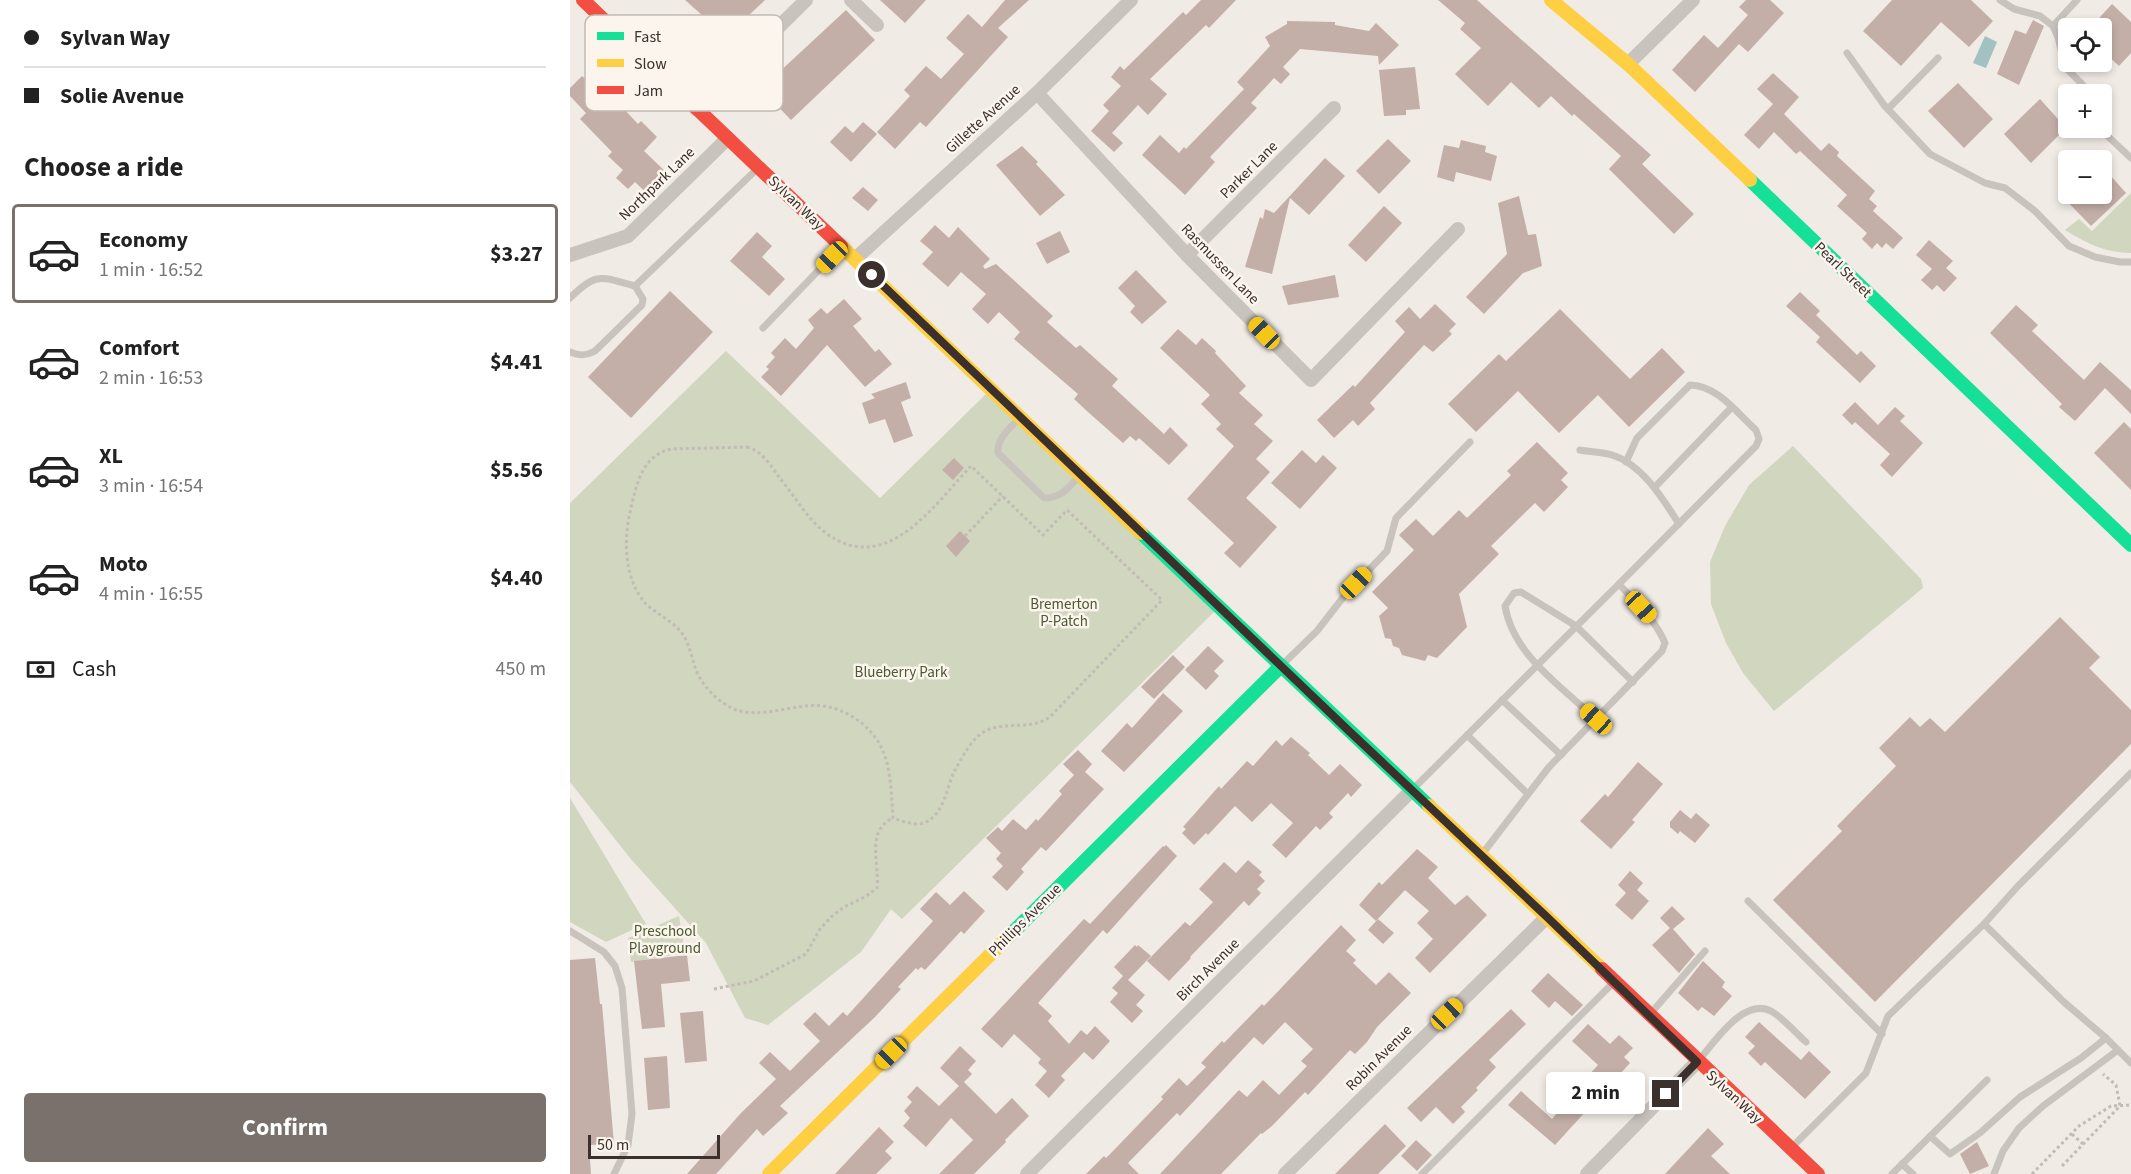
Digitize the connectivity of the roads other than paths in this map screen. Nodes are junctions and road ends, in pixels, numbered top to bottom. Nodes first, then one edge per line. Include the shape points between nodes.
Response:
1 (584, 0) edge
2 (806, 0) edge
3 (851, 0) edge
4 (1131, 0) edge
5 (1551, 0) edge
6 (1693, 0) edge
7 (2000, 0) edge
8 (2077, 0) edge
9 (599, 15) edge
10 (783, 23) edge
11 (877, 24) dead end
12 (2053, 26) junction
13 (1847, 53) dead end
14 (1938, 58) dead end
15 (1628, 64) junction
16 (2082, 84) edge
17 (1037, 93) junction
18 (1334, 108) dead end
19 (1888, 109) junction
20 (698, 111) edge
21 (728, 138) junction
22 (2109, 138) edge
23 (2131, 159) edge
24 (759, 167) junction
25 (1458, 230) dead end
26 (842, 247) junction
27 (570, 255) edge
28 (1187, 255) junction
29 (855, 259) junction
30 (2131, 262) edge
31 (635, 286) junction
32 (570, 298) edge
33 (763, 328) dead end
34 (570, 352) edge
35 (1731, 408) junction
36 (1021, 417) junction
37 (1470, 442) dead end
38 (1580, 450) dead end
39 (1626, 462) junction
40 (1080, 475) junction
41 (1655, 487) junction
42 (1679, 524) junction
43 (2131, 545) edge
44 (1619, 584) junction
45 (1576, 626) junction
46 (1536, 665) junction
47 (1281, 666) junction
48 (1633, 682) junction
49 (1502, 700) junction
50 (1596, 719) junction
51 (1467, 735) junction
52 (1561, 755) junction
53 (2131, 773) edge
54 (1412, 790) junction
55 (1528, 794) junction
56 (1482, 855) junction
57 (1748, 901) dead end
58 (1547, 917) junction
59 (1984, 924) junction
60 (570, 931) edge
61 (1705, 951) dead end
62 (1615, 982) junction
63 (1649, 1015) junction
64 (1882, 1034) junction
65 (2106, 1038) junction
66 (1806, 1042) dead end
67 (2118, 1050) junction
68 (1697, 1062) junction
69 (2131, 1063) edge
70 (1987, 1080) dead end
71 (1930, 1136) junction
72 (1790, 1148) junction
73 (1902, 1164) junction
74 (1814, 1173) edge
75 (614, 1174) edge
76 (769, 1174) edge
77 (1028, 1174) edge
78 (1285, 1174) edge
79 (1422, 1174) edge
80 (1587, 1174) edge
81 (1892, 1174) edge
82 (1913, 1174) edge
83 (1994, 1174) edge

1 - 9 main road, Sylvan Way
2 - 10 street
3 - 11 street
4 - 17 street, Gillette Avenue
5 - 15 main road, Pearl Street
6 - 15 street
7 - 12 lane via 2014,9 2040,16
8 - 12 lane
12 - 16 lane via 2065,68
13 - 19 lane
14 - 19 lane
15 - 43 main road, Pearl Street
17 - 28 street, Rasmussen Lane
17 - 29 street, Gillette Avenue
18 - 28 street, Parker Lane
19 - 30 lane via 1930,154 1985,183 2005,188 2035,211 2069,246 2095,257
20 - 21 main road, Sylvan Way
21 - 24 main road, Sylvan Way
21 - 27 street, Northpark Lane via 628,236
22 - 23 lane
24 - 26 main road, Sylvan Way
24 - 31 lane
25 - 28 street, Rasmussen Lane via 1311,380
26 - 29 main road, Sylvan Way
26 - 33 lane
29 - 36 main road, Sylvan Way
31 - 32 lane via 600,277 587,282
31 - 34 lane via 643,298 642,305 595,351 588,355
35 - 39 lane via 1711,389 1690,385 1637,438
35 - 41 lane
35 - 42 lane via 1756,430 1756,446
36 - 40 main road, Sylvan Way
36 - 40 lane via 1002,437 998,453 1044,498 1063,494
37 - 47 lane via 1396,518 1387,551 1345,595 1317,632
38 - 39 lane via 1613,455
39 - 41 lane
40 - 47 main road, Sylvan Way
41 - 42 lane
42 - 44 lane
44 - 45 lane
44 - 48 lane via 1650,617 1665,643
45 - 46 lane
45 - 46 lane via 1521,592 1514,593 1505,606 1508,621
45 - 48 lane
46 - 49 lane
46 - 50 lane
47 - 54 main road, Sylvan Way
47 - 76 main road, Phillips Avenue
48 - 50 lane
49 - 51 lane
49 - 52 lane
50 - 52 lane
51 - 54 lane
51 - 55 lane
52 - 55 lane
53 - 59 lane
54 - 56 main road, Sylvan Way
54 - 77 street, Birch Avenue
55 - 56 lane
56 - 58 main road, Sylvan Way
57 - 64 lane
58 - 62 main road, Sylvan Way
58 - 78 street, Robin Avenue
59 - 64 lane via 1888,1017
59 - 65 lane
60 - 75 lane via 604,952 615,966 622,988 632,1114 628,1145
61 - 63 lane
62 - 63 main road, Sylvan Way
62 - 79 lane
63 - 68 main road, Sylvan Way
64 - 72 lane via 1866,1073
65 - 67 lane
65 - 71 lane via 2020,1097 1950,1154
66 - 68 lane via 1772,1012 1760,1008 1737,1017
67 - 69 lane
67 - 83 lane via 2019,1128 2003,1151
68 - 72 main road, Sylvan Way
68 - 80 street
70 - 71 lane
71 - 73 lane
72 - 74 main road, Sylvan Way
73 - 81 lane
73 - 82 lane

